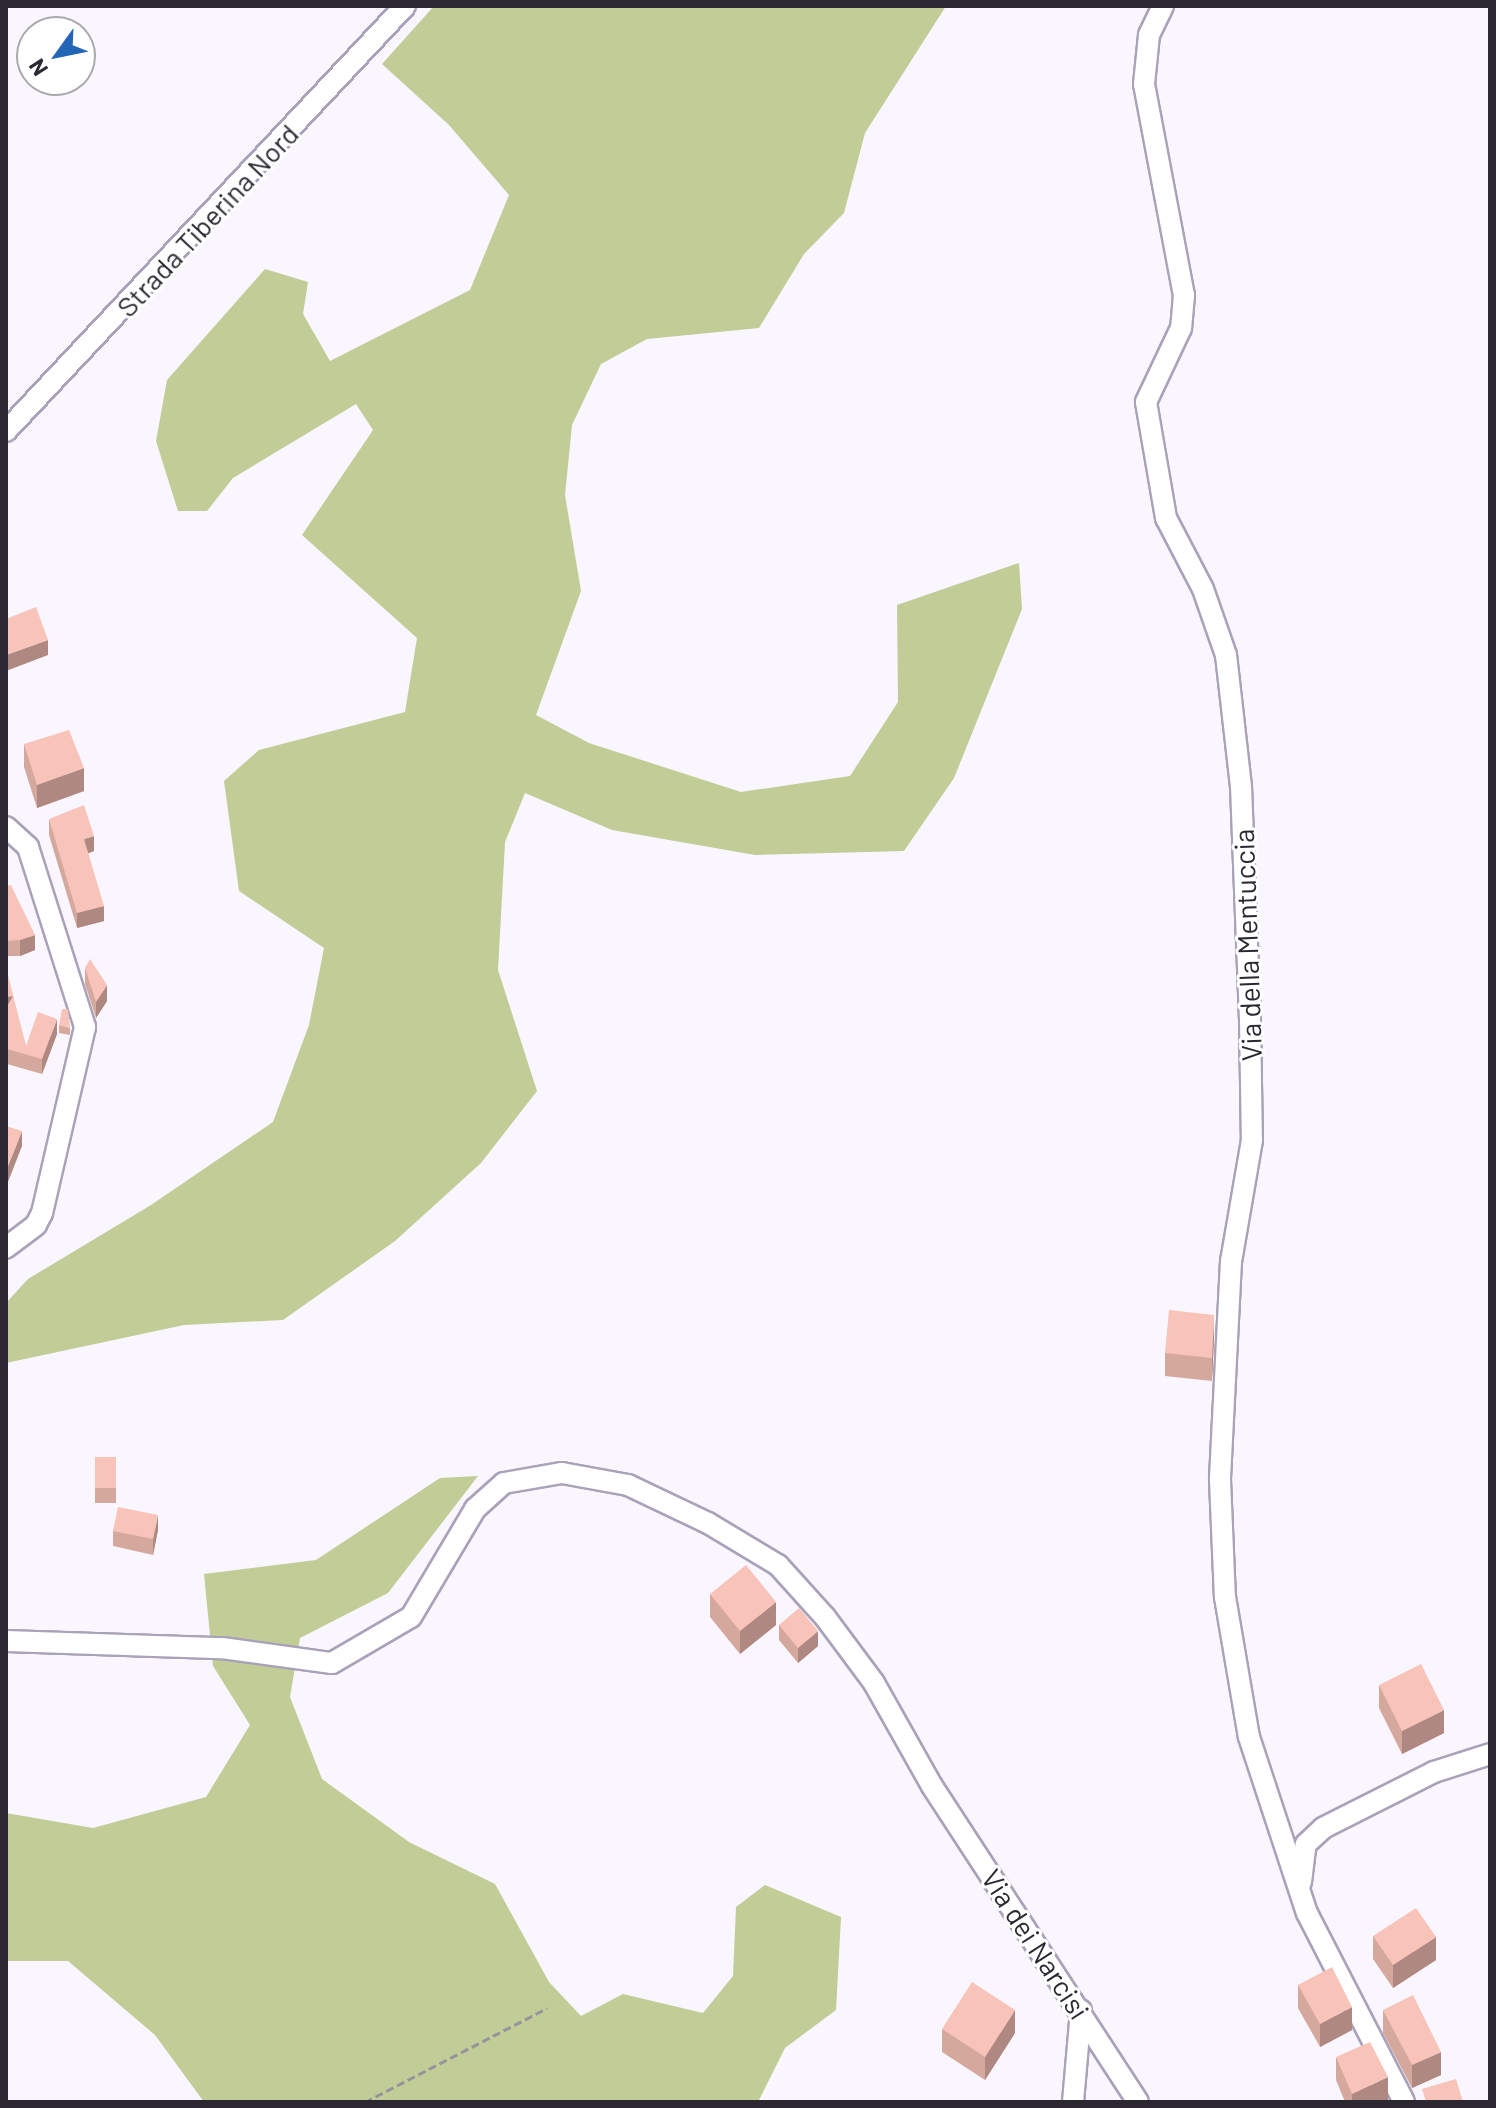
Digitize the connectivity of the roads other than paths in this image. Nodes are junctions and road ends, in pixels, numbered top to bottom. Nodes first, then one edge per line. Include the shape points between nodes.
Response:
1 (405, 6) edge
2 (1163, 6) edge
3 (6, 431) edge
4 (6, 827) edge
5 (6, 1248) edge
6 (6, 1641) edge
7 (1490, 1754) edge
8 (1304, 1902) junction
9 (1081, 2010) junction
10 (1078, 2097) edge
11 (1138, 2102) edge
12 (1404, 2102) edge

1 - 3 street, Strada Tiberina Nord
2 - 8 street, Via della Mentuccia via 1149,35 1144,84 1184,295 1181,328 1146,402 1166,518 1203,589 1226,655 1241,786 1252,1140 1231,1261 1220,1480 1225,1597 1249,1737
4 - 5 street via 28,847 85,1027 70,1108 36,1225
6 - 9 street, Via dei Narcisi via 222,1648 332,1663 411,1617 475,1509 504,1483 562,1473 628,1485 708,1523 778,1565 874,1683 932,1786
7 - 8 street, Via della Mentuccia via 1434,1772 1323,1828 1306,1844 1300,1870
8 - 12 street, Via della Mentuccia
9 - 10 street
9 - 11 street, Via dei Narcisi

